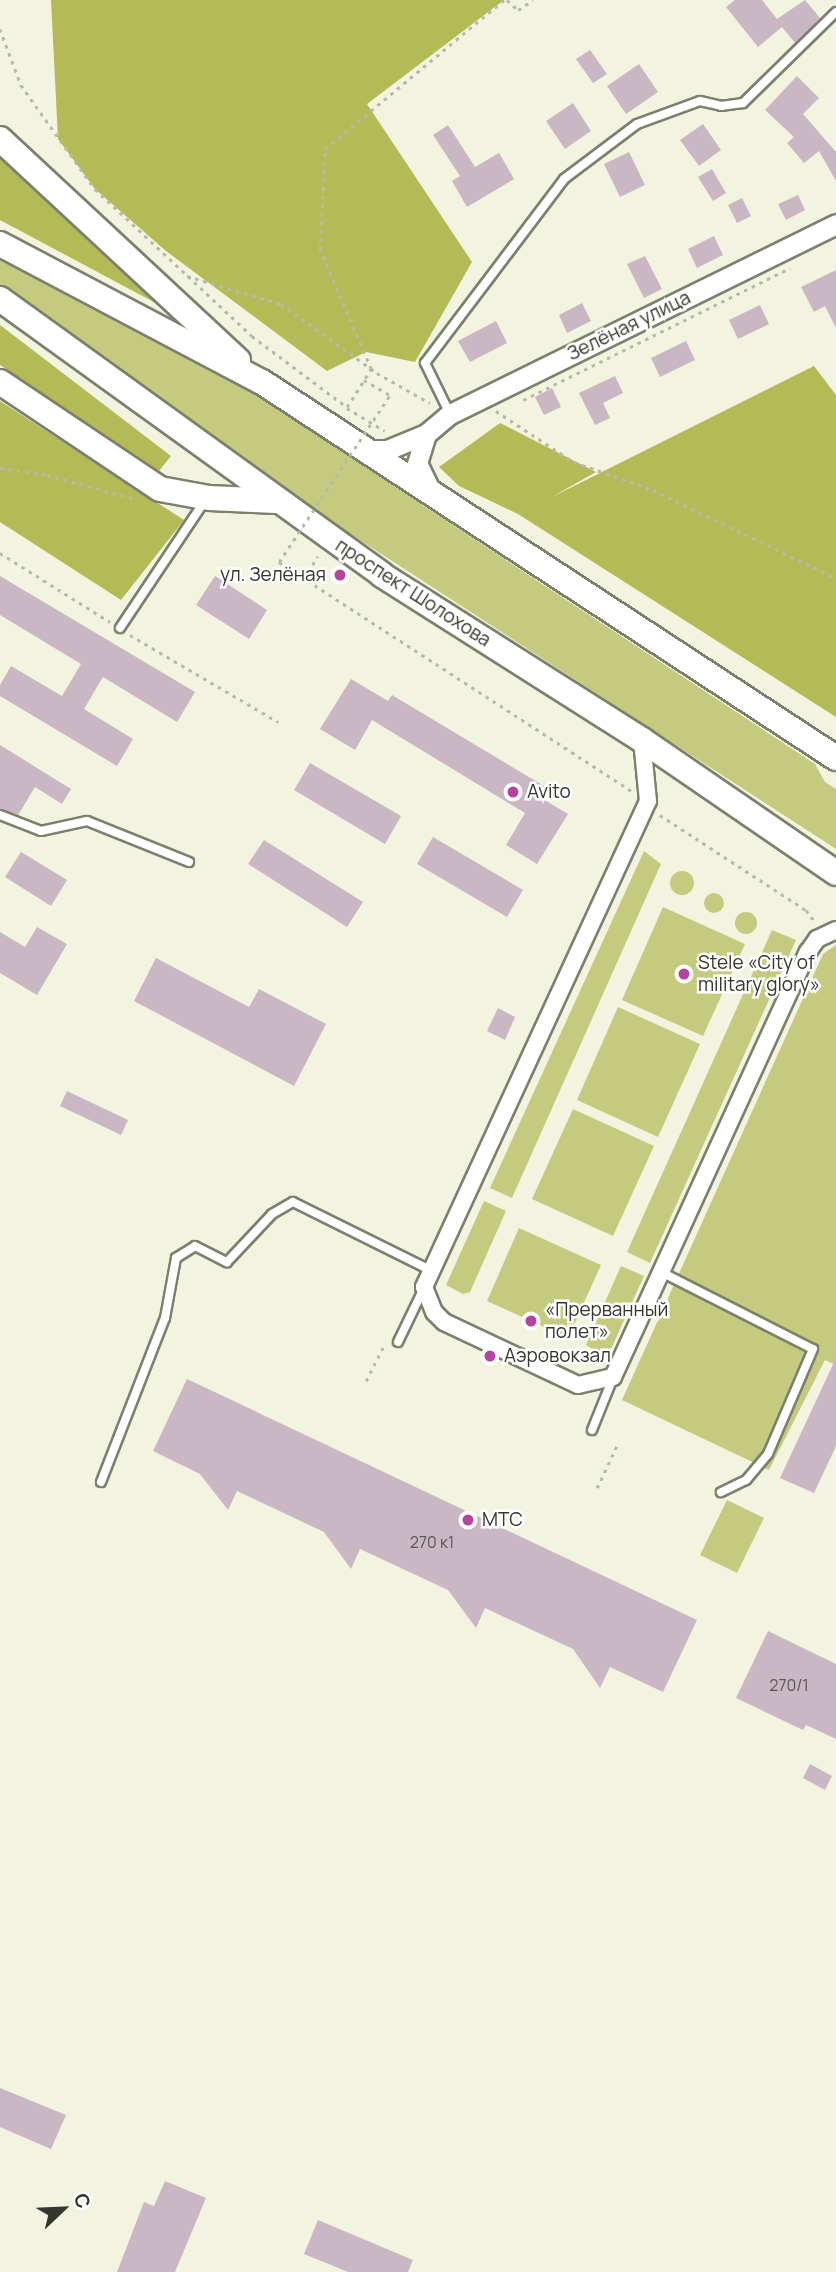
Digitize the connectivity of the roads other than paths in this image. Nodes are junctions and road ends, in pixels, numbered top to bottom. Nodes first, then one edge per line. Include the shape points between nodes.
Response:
1 (836, 12) edge
2 (0, 139) edge
3 (836, 223) edge
4 (0, 244) edge
5 (0, 299) edge
6 (0, 382) edge
7 (262, 382) junction
8 (450, 414) junction
9 (426, 434) junction
10 (365, 450) junction
11 (432, 494) junction
12 (209, 498) junction
13 (277, 501) junction
14 (120, 628) road end
15 (642, 740) junction
16 (836, 758) edge
17 (0, 815) edge
18 (189, 862) dead end
19 (836, 873) edge
20 (830, 932) edge
21 (432, 1271) junction
22 (661, 1272) junction
23 (424, 1287) junction
24 (398, 1342) dead end
25 (614, 1377) junction
26 (592, 1430) dead end
27 (101, 1482) dead end
28 (721, 1492) dead end

1 - 8 lane via 743,103 721,106 700,101 637,124 564,179 425,363
2 - 7 main road
3 - 8 street, Зелёная улица
4 - 7 main road
5 - 13 main road, проспект Шолохова
6 - 12 main road via 160,489
7 - 10 main road
8 - 9 street, Зелёная улица
9 - 10 street, Зелёная улица via 387,450
9 - 11 street via 417,463
10 - 11 main road
11 - 16 main road
12 - 13 main road
12 - 14 lane
13 - 15 main road, проспект Шолохова
15 - 19 main road, проспект Шолохова
15 - 21 street via 648,801
17 - 18 lane via 41,831 87,821
20 - 22 street via 808,952
21 - 23 street
21 - 27 lane via 293,1202 272,1214 227,1262 195,1246 176,1258 165,1318
22 - 25 street
22 - 28 lane via 813,1349 768,1454 746,1480
23 - 24 lane
23 - 25 street via 426,1300 444,1322 578,1385
25 - 26 lane

